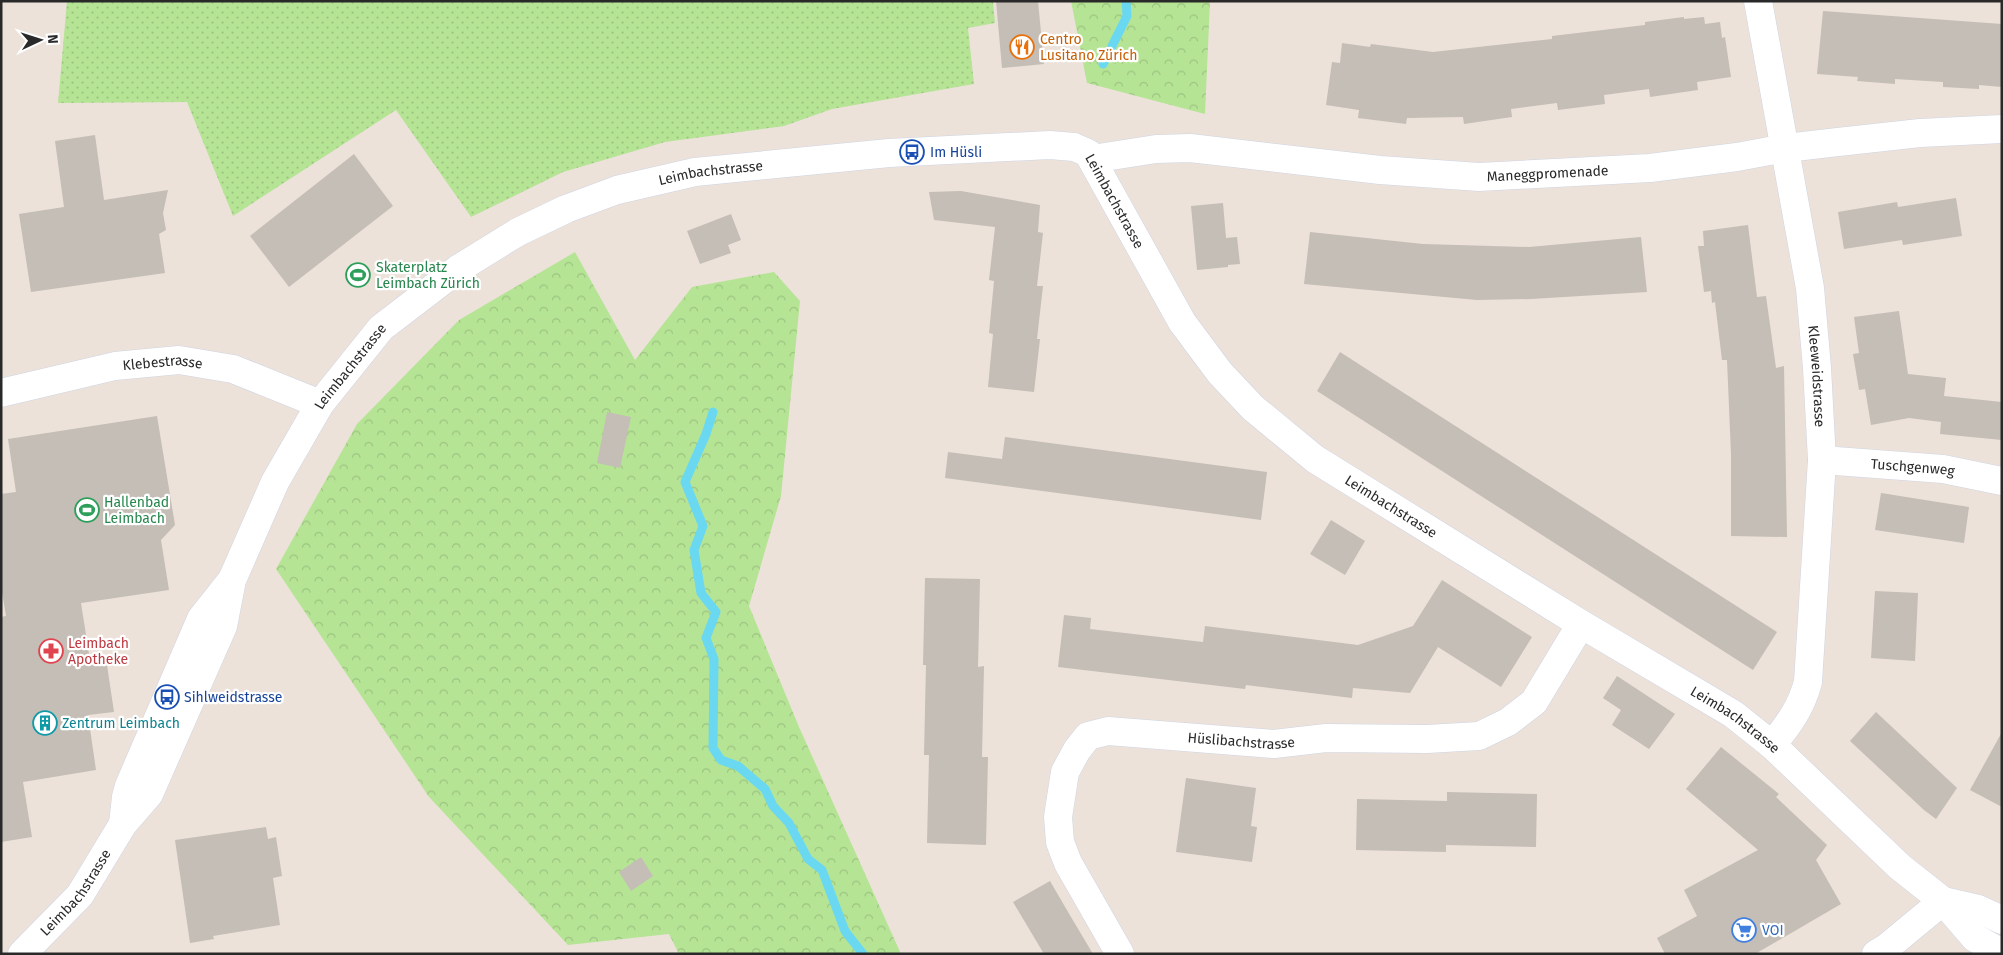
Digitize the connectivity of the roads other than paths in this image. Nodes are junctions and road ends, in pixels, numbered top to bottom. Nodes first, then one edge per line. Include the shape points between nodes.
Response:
1 (1758, 1) edge
2 (2002, 129) edge
3 (1786, 148) junction
4 (1092, 159) junction
5 (1, 393) edge
6 (320, 404) junction
7 (1822, 460) junction
8 (2002, 481) edge
9 (1582, 624) junction
10 (1772, 745) junction
11 (1943, 900) junction
12 (2002, 920) edge
13 (22, 954) edge
14 (1120, 954) edge
15 (1876, 954) edge
16 (2002, 954) edge

1 - 3 street, Kleeweidstrasse
2 - 3 street, Maneggpromenade via 1920,133
3 - 4 street, Maneggpromenade via 1737,158 1650,168 1479,177 1380,170 1190,148 1156,149
3 - 7 street, Kleeweidstrasse via 1810,288
4 - 6 street, Leimbachstrasse via 1081,149 1050,145 889,153 695,172 617,190 526,228 458,269 381,328
4 - 9 street, Leimbachstrasse via 1182,322 1220,373 1253,408 1315,459
5 - 6 street, Klebestrasse via 115,366 179,360 233,369
6 - 13 street, Leimbachstrasse via 275,482 232,580 223,626 149,794 123,824 80,895
7 - 8 street, Tuschgenweg via 1943,469
7 - 10 street, Kleeweidstrasse via 1808,682 1802,702 1790,723
9 - 10 street, Leimbachstrasse via 1733,714
9 - 14 street, Hüslibachstrasse via 1534,702 1508,722 1479,736 1326,738 1274,744 1108,731 1088,736 1076,750 1065,772 1058,817 1060,842 1068,863
10 - 11 street, Leimbachstrasse via 1900,867
11 - 12 street, Leimbachstrasse via 1978,909
11 - 15 street
11 - 16 street, Leimbachstrasse via 1975,938

